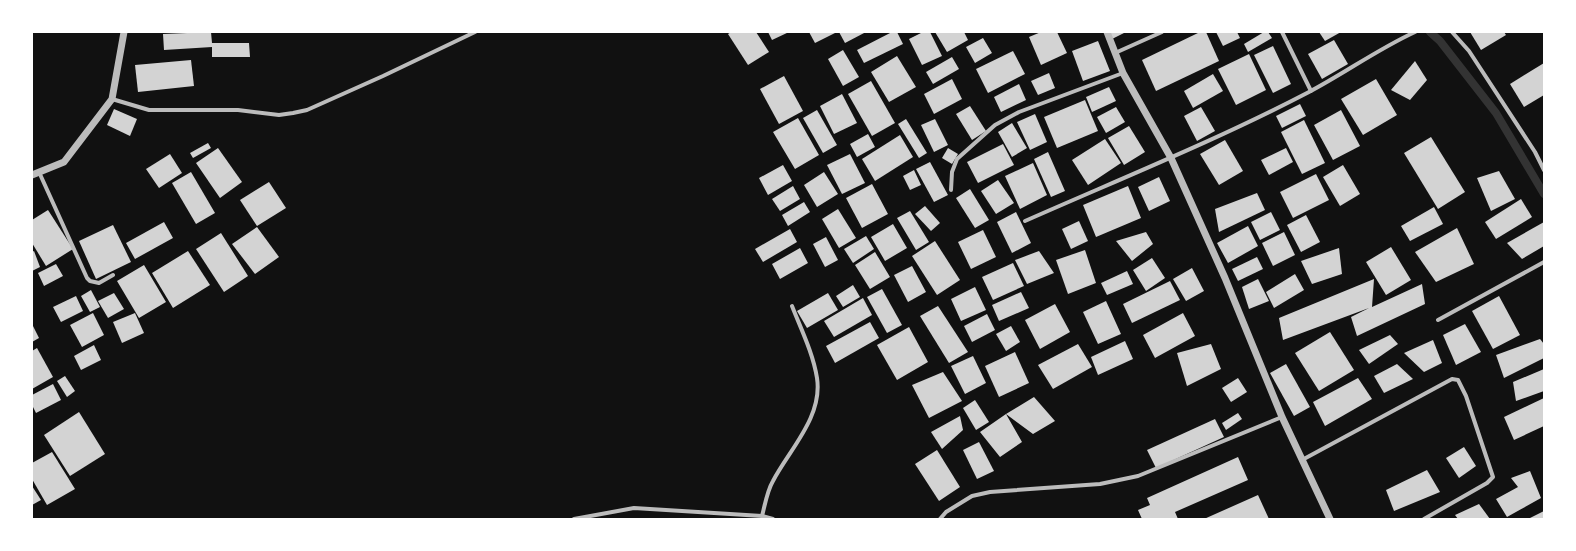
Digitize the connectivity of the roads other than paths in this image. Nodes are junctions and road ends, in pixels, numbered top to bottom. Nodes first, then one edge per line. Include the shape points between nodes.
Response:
1 (124, 32) edge
2 (475, 32) edge
3 (1107, 32) edge
4 (1162, 32) edge
5 (1282, 32) edge
6 (1415, 32) edge
7 (1452, 32) edge
8 (1115, 53) junction
9 (1123, 73) junction
10 (1311, 91) junction
11 (112, 99) junction
12 (1171, 158) junction
13 (1544, 170) edge
14 (39, 172) junction
15 (32, 175) edge
16 (951, 190) dead end
17 (1025, 221) dead end
18 (1544, 262) edge
19 (113, 275) dead end
20 (792, 306) dead end
21 (1438, 320) dead end
22 (1282, 417) junction
23 (1302, 460) junction
24 (762, 516) junction
25 (574, 519) edge
26 (773, 519) edge
27 (940, 519) edge
28 (1330, 519) edge
29 (1424, 519) edge

1 - 11 street
2 - 11 street via 307,110 293,113 279,115 238,110 149,110
3 - 8 street
4 - 8 street
5 - 10 street
6 - 10 street via 1394,41
7 - 13 street via 1469,51
8 - 9 street
9 - 12 street
9 - 16 street via 1019,112 995,125 957,159 952,172
10 - 12 street
11 - 14 street via 64,162
12 - 17 street
12 - 22 street via 1225,278
14 - 15 street
14 - 19 street via 87,278 99,283
18 - 21 street
20 - 24 street via 812,357 817,380 815,403 807,425 772,482
22 - 23 street
22 - 27 street via 1138,476 1100,484 990,492 972,496 946,512
23 - 28 street
23 - 29 street via 1452,379 1458,380 1466,396 1492,477
24 - 25 street via 634,508
24 - 26 street

